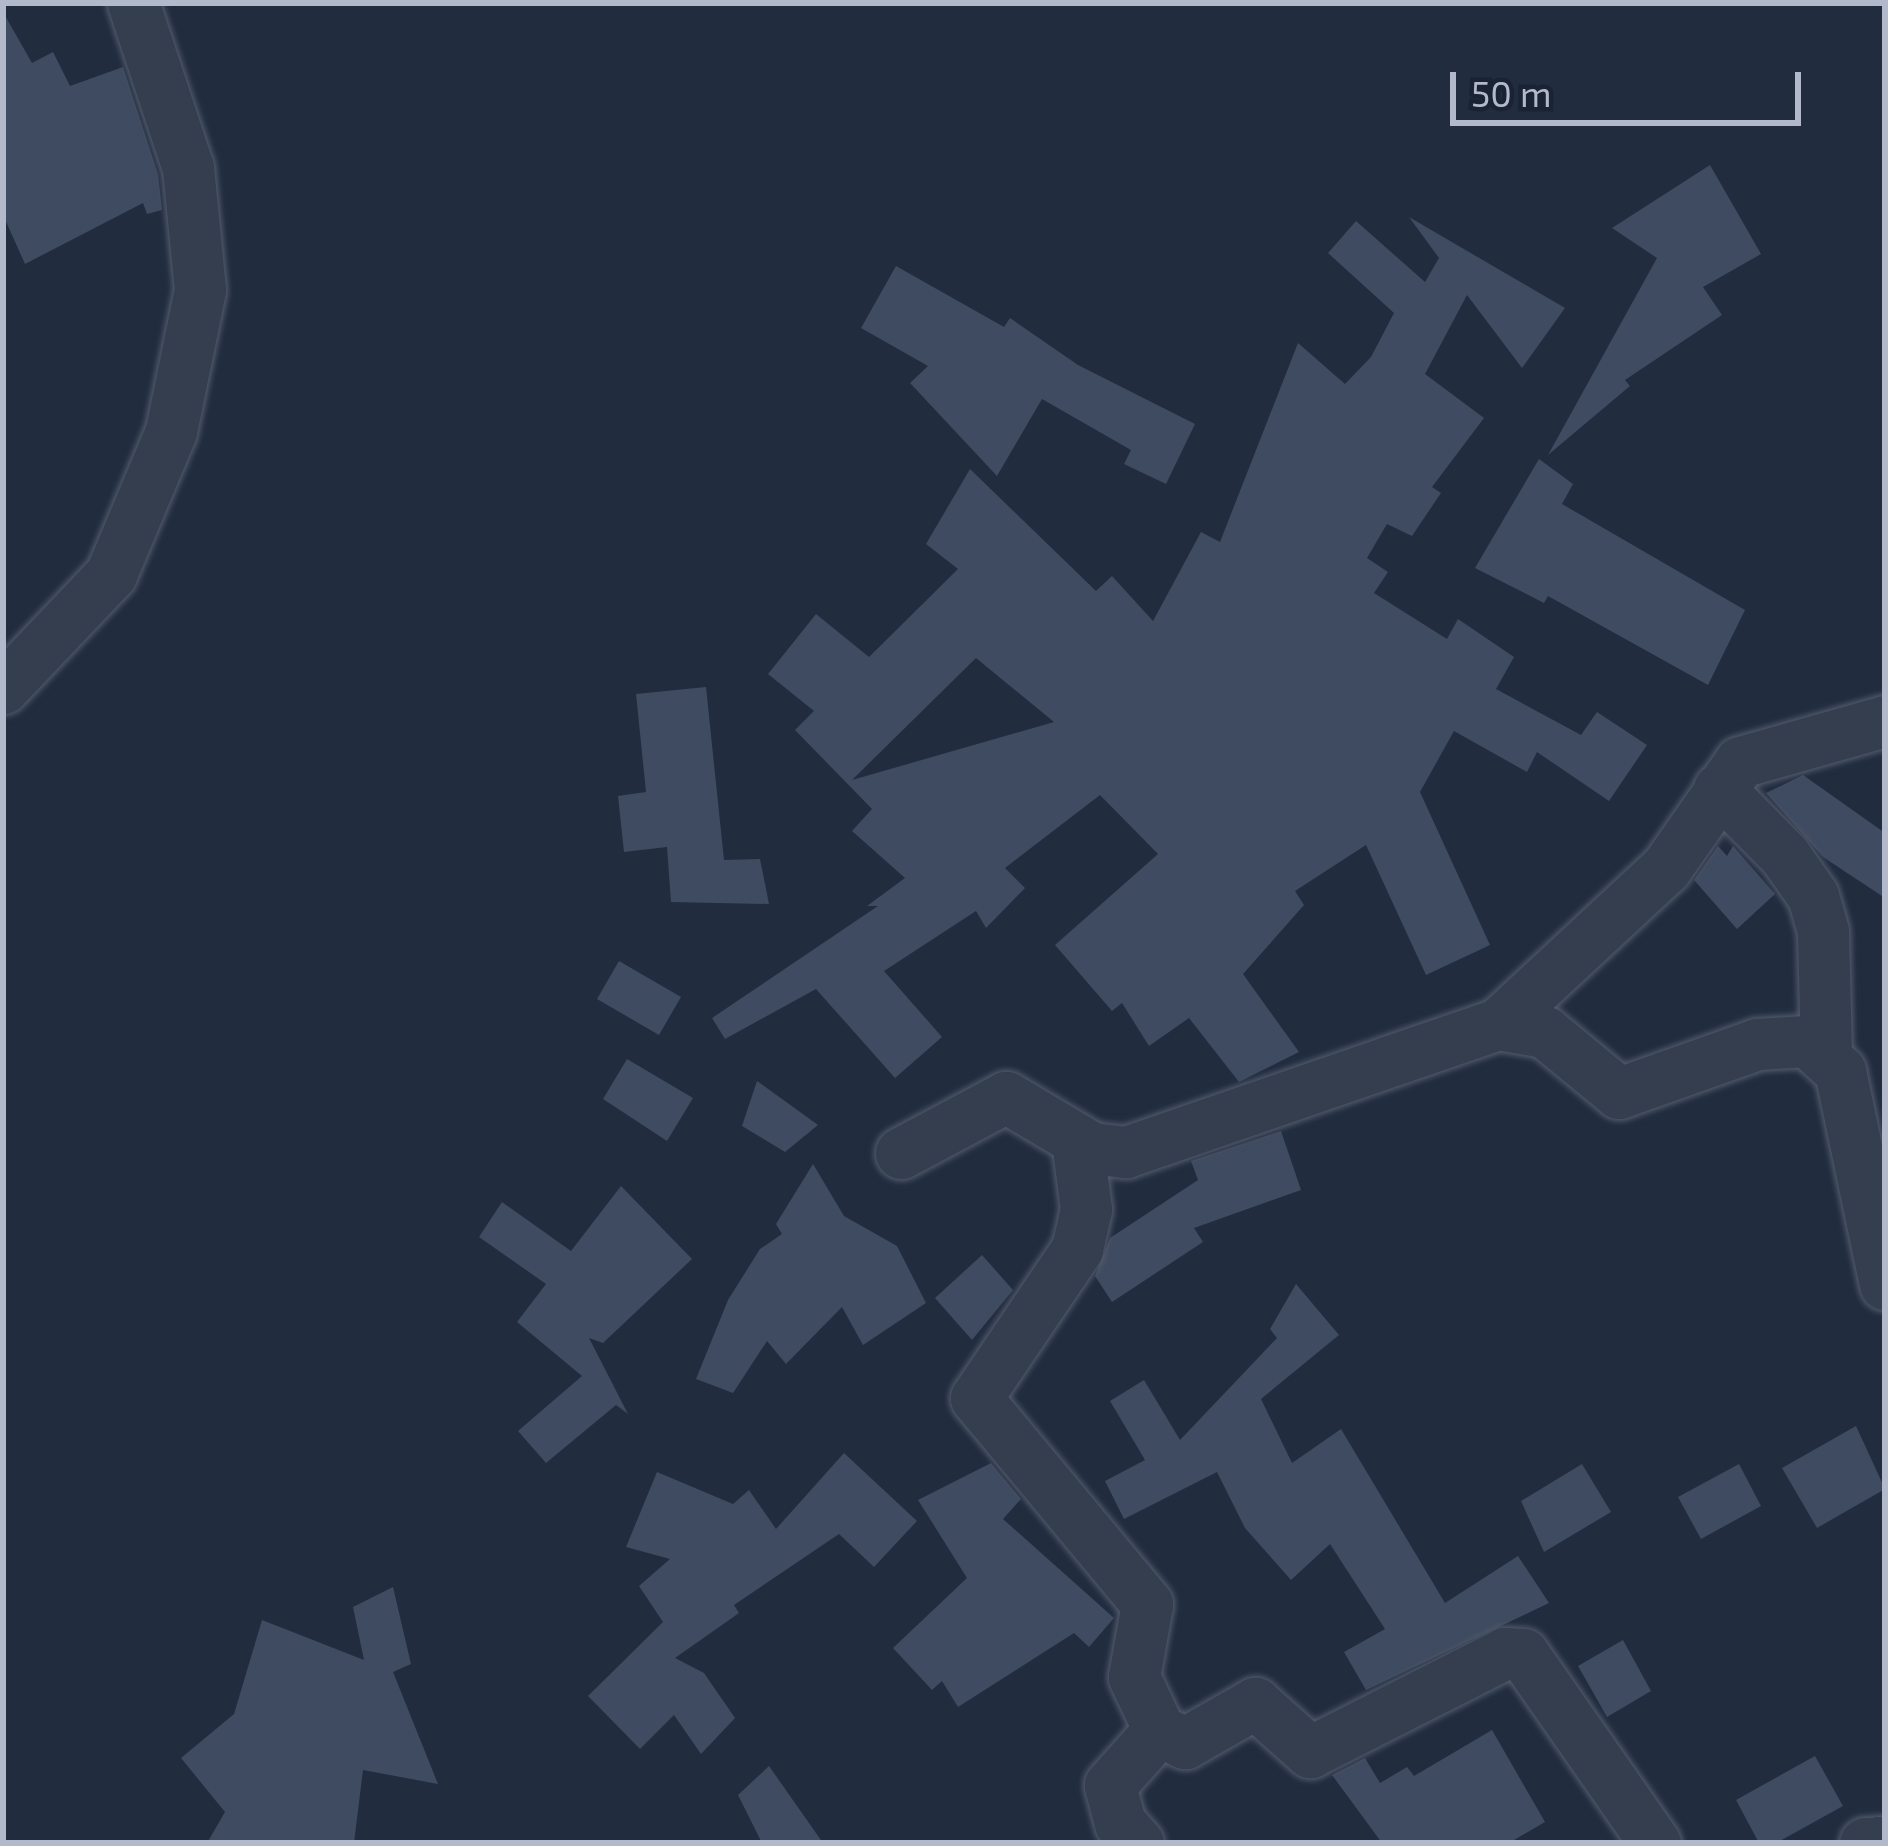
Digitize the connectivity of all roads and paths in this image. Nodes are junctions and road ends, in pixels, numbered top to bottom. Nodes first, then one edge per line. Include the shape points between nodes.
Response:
1 (133, 3) edge
2 (3, 688) edge
3 (1885, 721) edge
4 (1719, 789) junction
5 (1498, 1024) junction
6 (1826, 1052) junction
7 (1077, 1140) junction
8 (901, 1153) dead end
9 (1885, 1284) edge
10 (1160, 1730) junction
11 (1885, 1842) edge
12 (1138, 1843) edge
13 (1655, 1843) edge
14 (1865, 1843) edge

1 - 2 street via 188,168 200,290 171,431 111,574
3 - 4 street via 1740,762
4 - 5 street via 1666,868
4 - 6 street via 1813,896 1823,932
5 - 6 street via 1545,1033 1619,1093 1783,1038
5 - 7 street via 1126,1153
6 - 9 street via 1840,1072
7 - 8 street via 1006,1097
7 - 10 street via 1084,1231 976,1398 1147,1604 1134,1677
10 - 12 street via 1110,1786 1120,1822
10 - 13 street via 1185,1743 1256,1703 1310,1752 1504,1653 1523,1654
11 - 14 street

